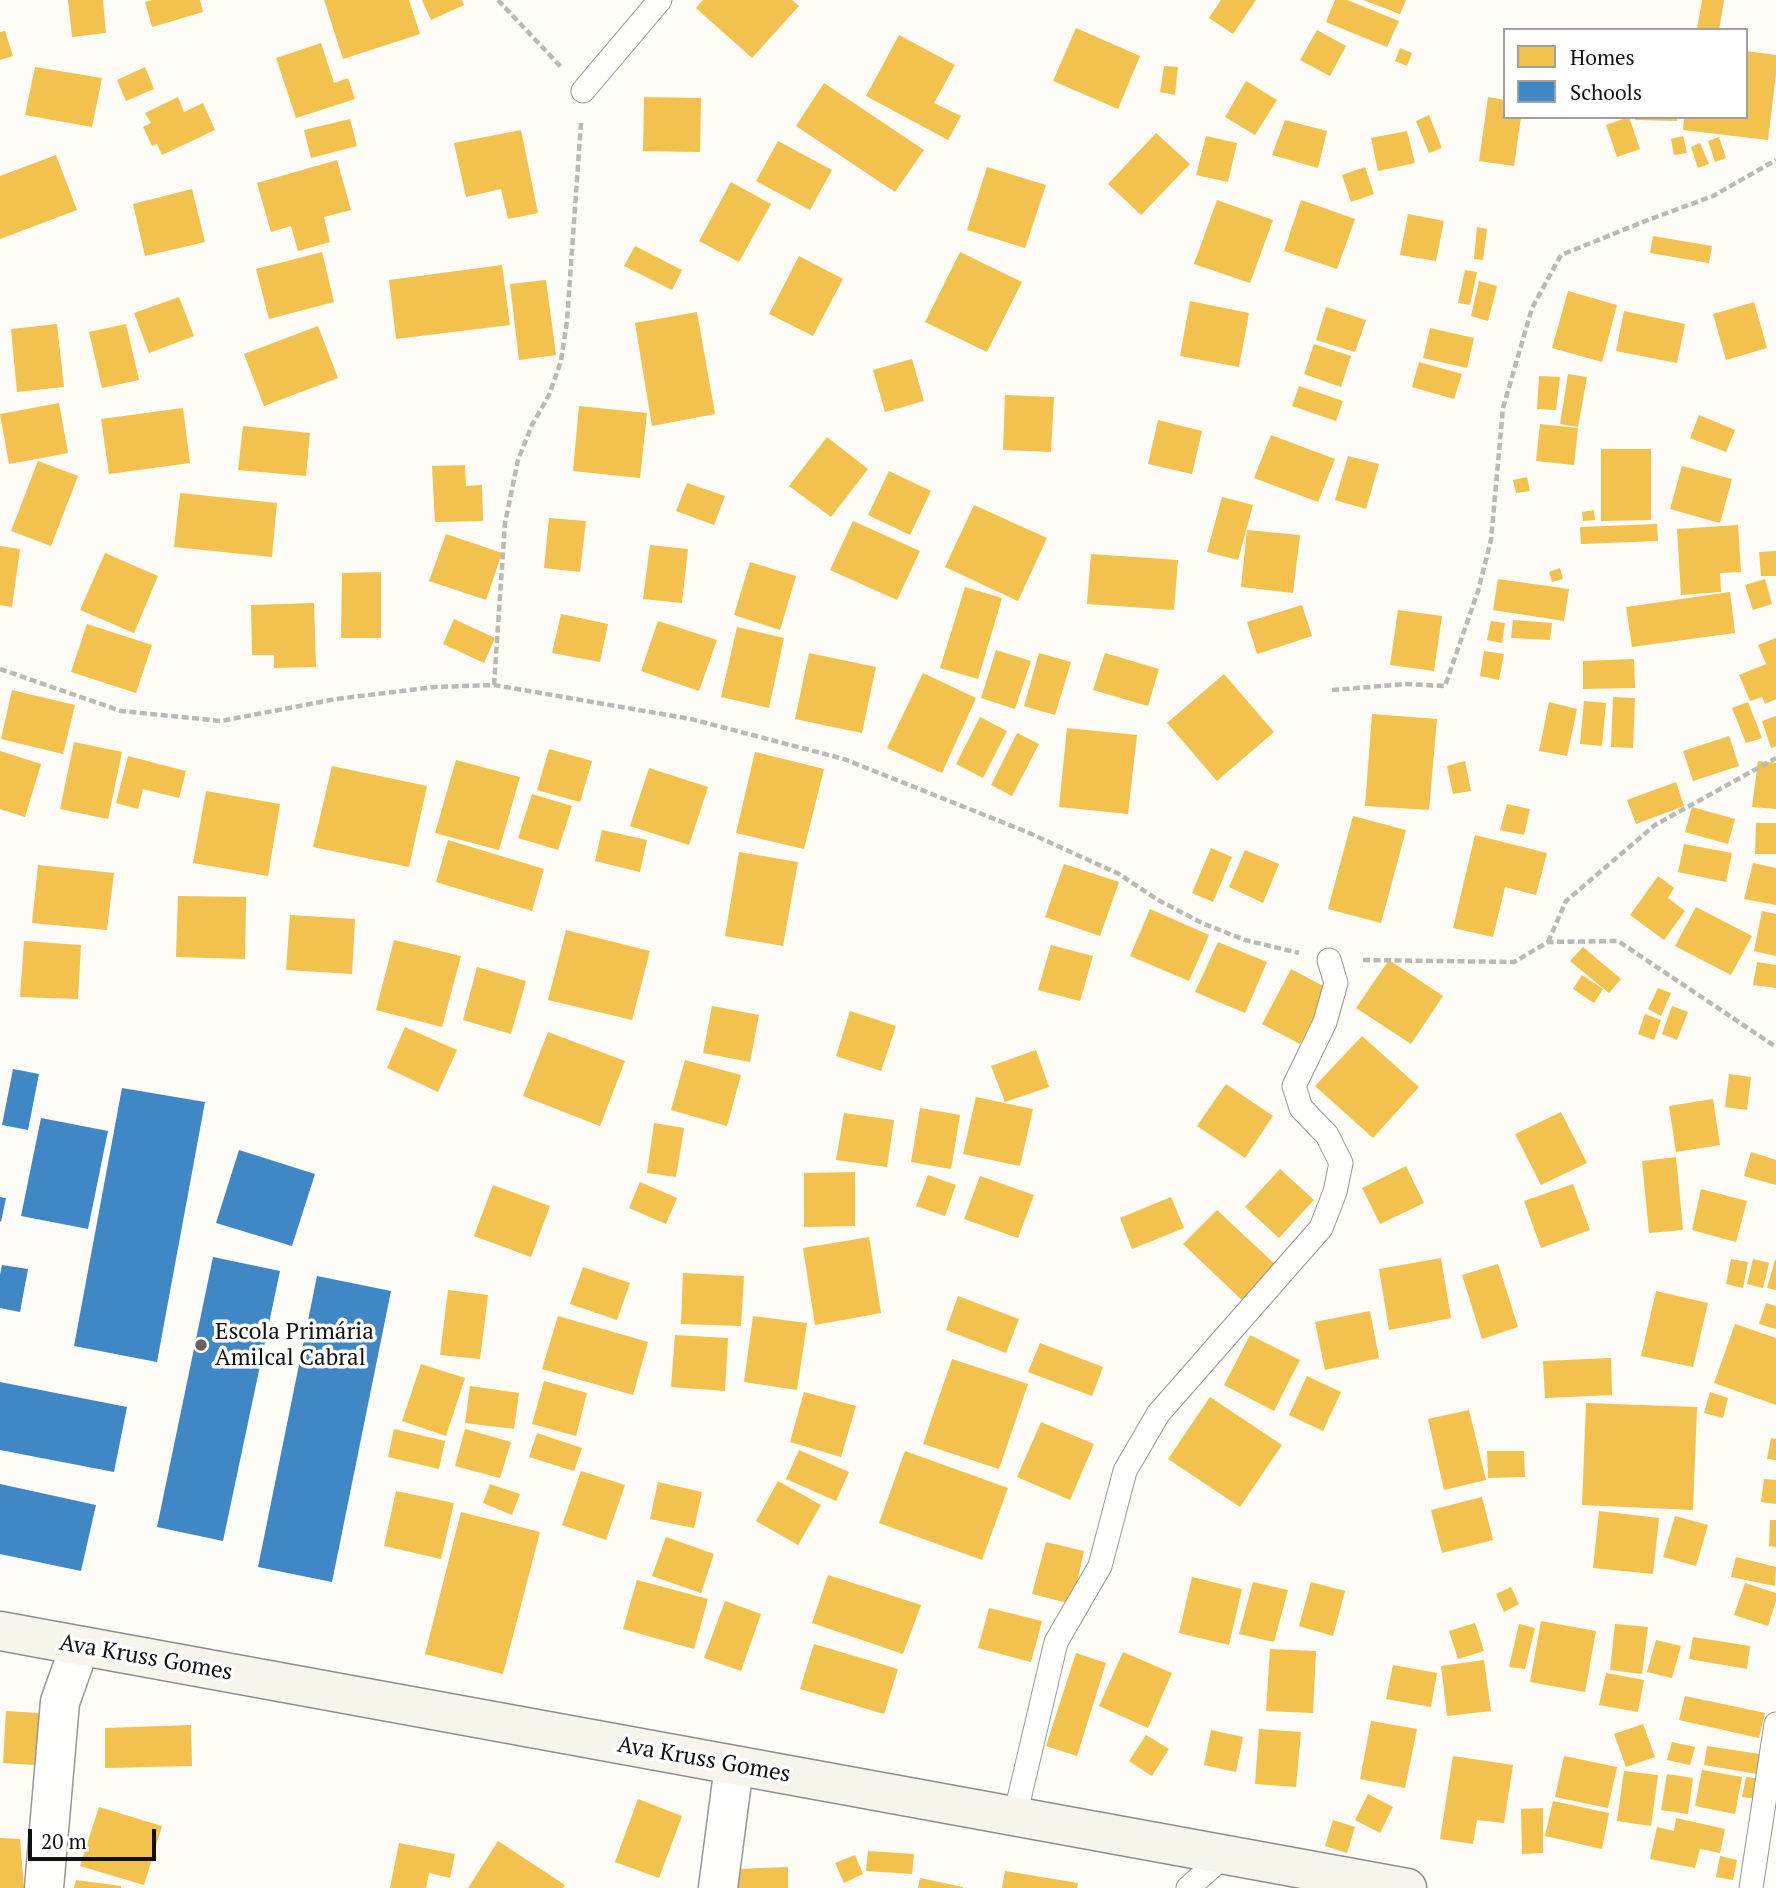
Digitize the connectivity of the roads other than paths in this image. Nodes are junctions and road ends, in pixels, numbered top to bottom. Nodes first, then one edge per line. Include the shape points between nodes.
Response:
1 (660, 0) edge
2 (583, 91) road end
3 (1329, 960) road end
4 (0, 1632) edge
5 (80, 1646) junction
6 (1776, 1724) edge
7 (734, 1766) junction
8 (1015, 1816) junction
9 (1225, 1854) junction
10 (44, 1888) edge
11 (718, 1888) edge
12 (1188, 1888) edge
13 (1407, 1888) edge
14 (1751, 1888) edge

1 - 2 lane
3 - 8 lane via 1336,983 1325,1022 1294,1086 1301,1108 1327,1135 1341,1163 1335,1192 1321,1228 1158,1414 1125,1471 1100,1566 1056,1642
4 - 5 street, Ava Kruss Gomes
5 - 7 street, Ava Kruss Gomes
5 - 10 street via 60,1702
6 - 14 lane
7 - 8 street, Ava Kruss Gomes
7 - 11 street
8 - 9 street, Ava Kruss Gomes
9 - 12 lane
9 - 13 street, Ava Kruss Gomes

